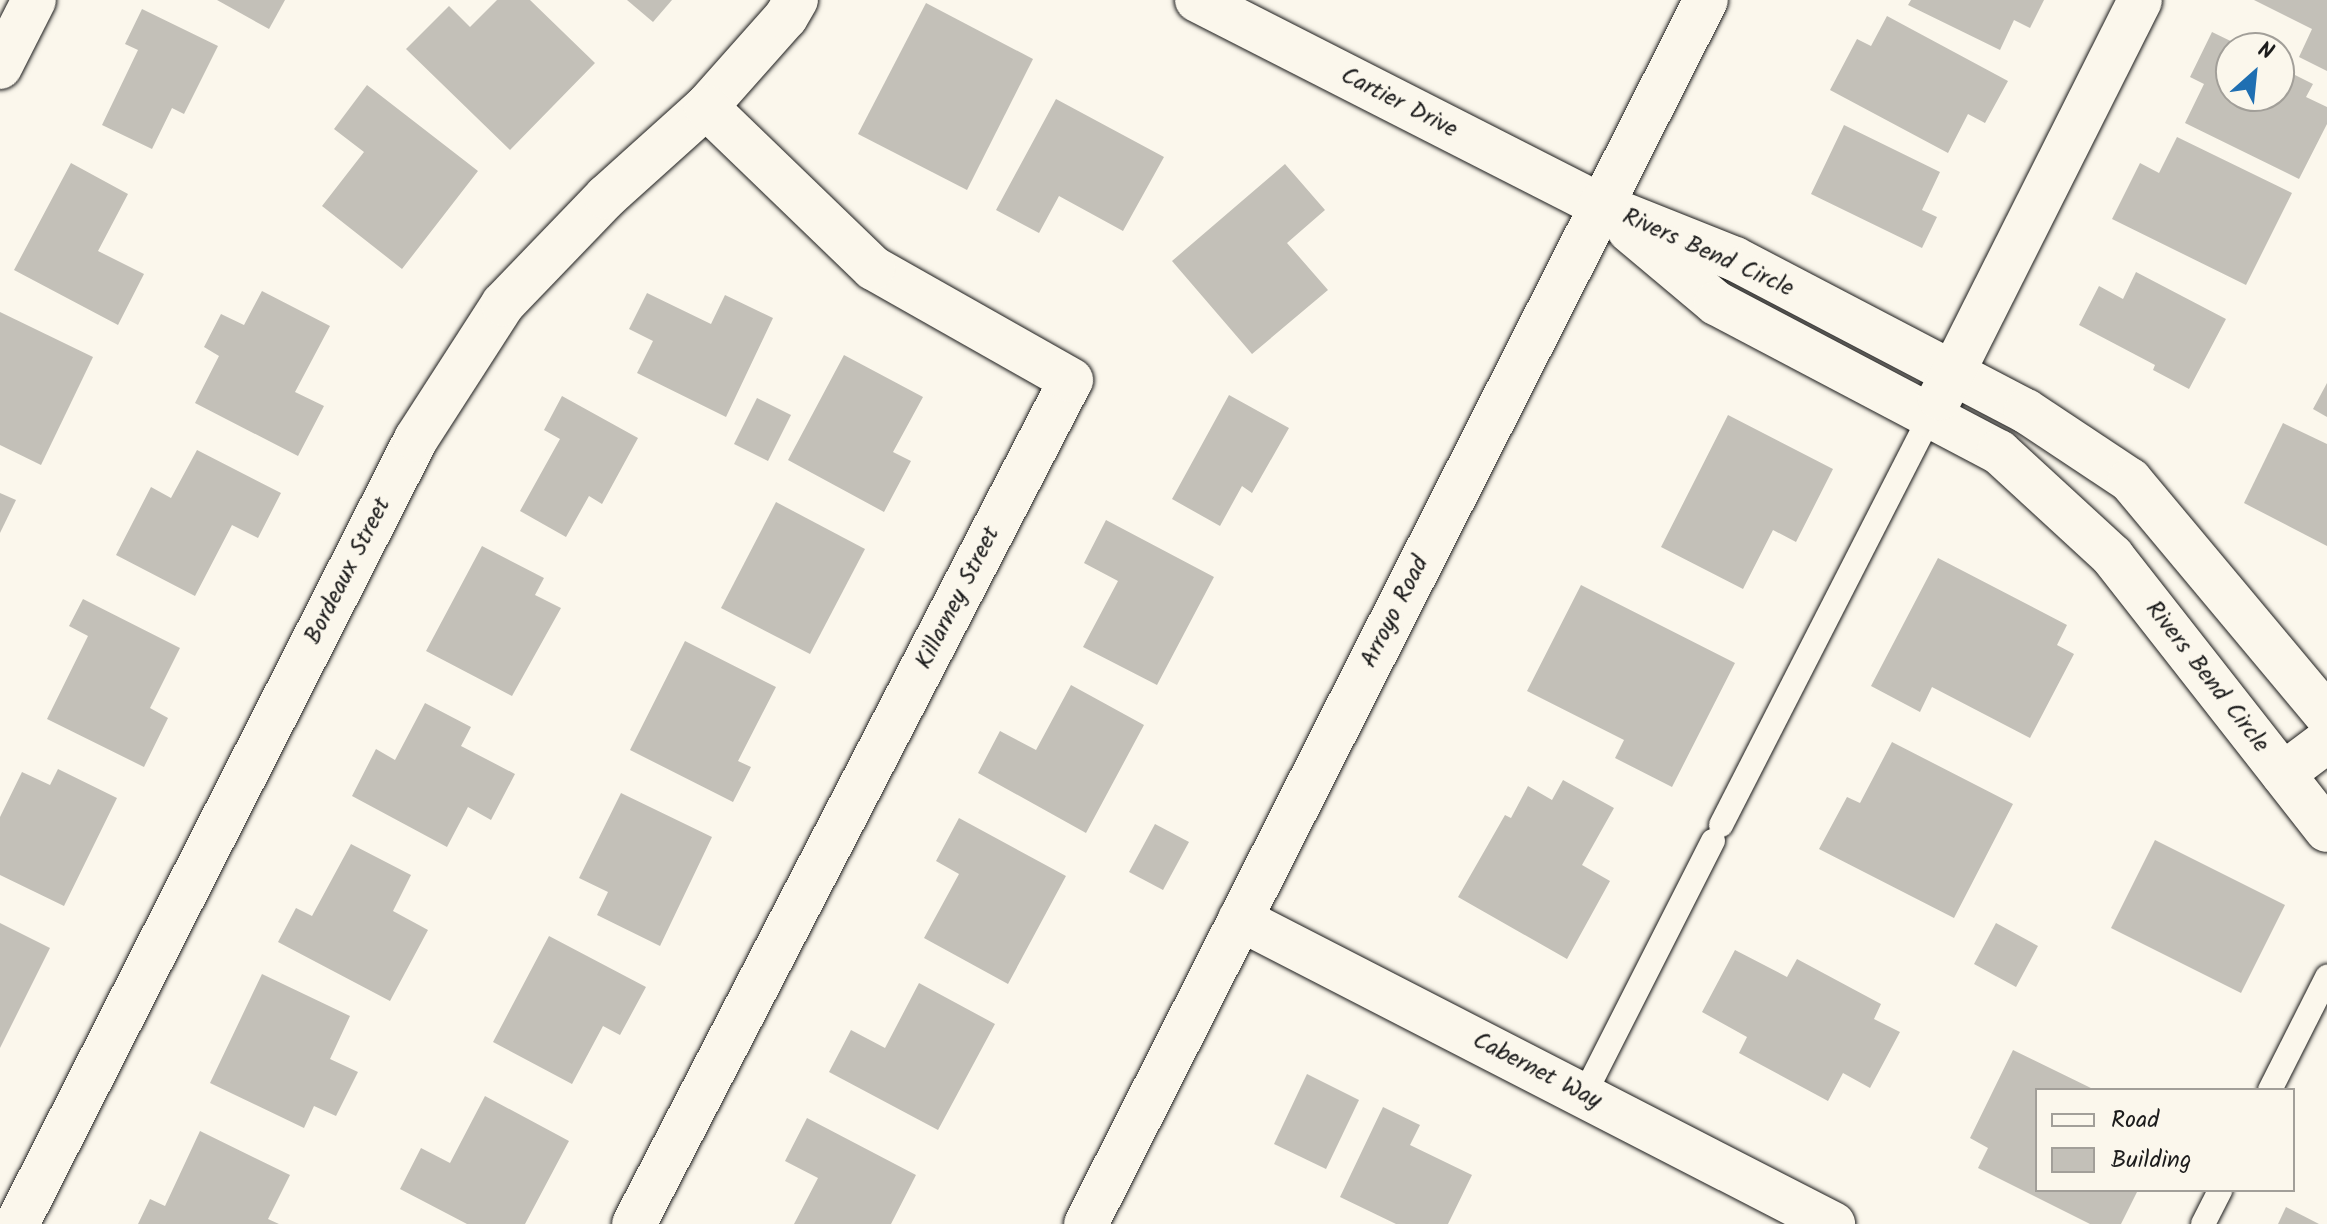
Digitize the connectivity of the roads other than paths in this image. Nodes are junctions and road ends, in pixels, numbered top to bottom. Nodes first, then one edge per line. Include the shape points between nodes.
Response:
1 (34, 0) edge
2 (796, 0) edge
3 (1197, 0) edge
4 (1706, 0) edge
5 (2140, 0) edge
6 (0, 67) edge
7 (706, 107) junction
8 (1600, 205) junction
9 (1952, 373) junction
10 (1930, 416) junction
11 (2327, 716) edge
12 (2327, 741) edge
13 (2283, 774) junction
14 (2327, 830) edge
15 (1240, 919) junction
16 (2327, 977) edge
17 (2271, 1088) edge
18 (1584, 1095) junction
19 (2219, 1192) edge
20 (17, 1224) edge
21 (634, 1224) edge
22 (1086, 1224) edge
23 (1833, 1224) edge
24 (2203, 1224) edge

1 - 6 street
2 - 7 street, Bordeaux Street
3 - 8 street, Cartier Drive
4 - 8 street, Arroyo Road
5 - 9 street
7 - 20 street, Bordeaux Street via 606,197 503,304 416,439
7 - 21 street, Killarney Street via 873,268 1071,380
8 - 9 street, Rivers Bend Circle via 1735,259
8 - 10 street, Rivers Bend Circle via 1716,303
8 - 15 street, Arroyo Road
9 - 10 street
9 - 11 street, Rivers Bend Circle via 2026,411 2130,480
10 - 13 street, Rivers Bend Circle via 1999,452 2112,556
10 - 18 lane
12 - 13 street
13 - 14 street, Rivers Bend Circle
15 - 18 street, Cabernet Way
15 - 22 street, Arroyo Road
16 - 17 lane
18 - 23 street, Cabernet Way
19 - 24 lane

